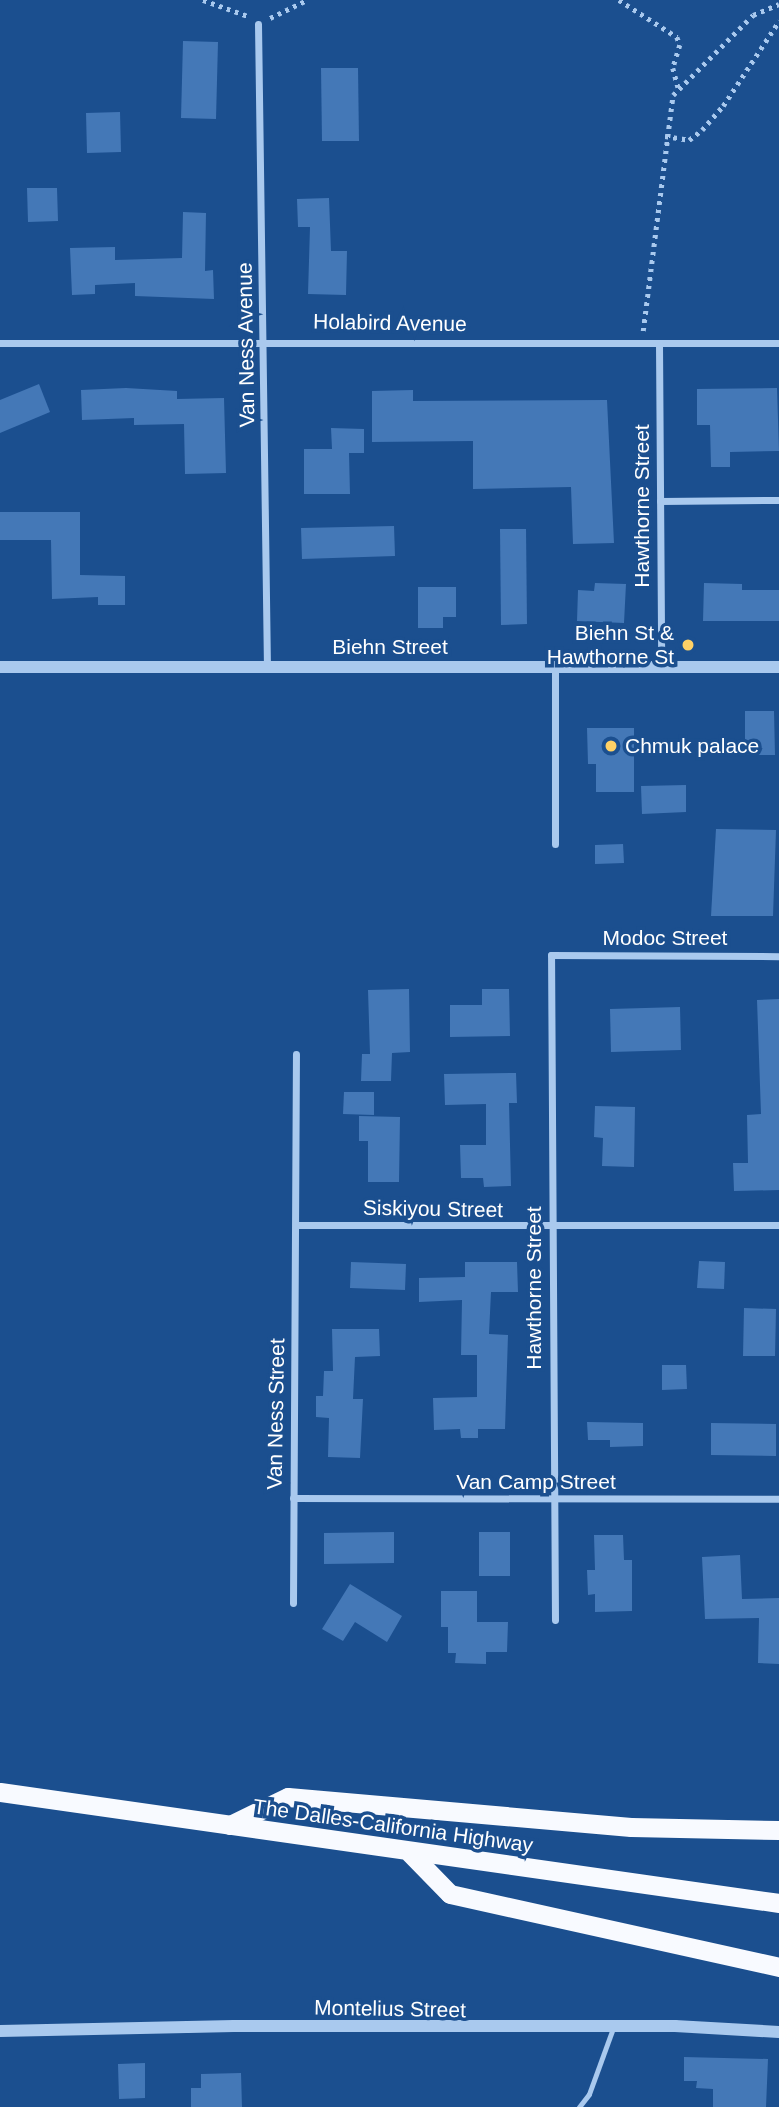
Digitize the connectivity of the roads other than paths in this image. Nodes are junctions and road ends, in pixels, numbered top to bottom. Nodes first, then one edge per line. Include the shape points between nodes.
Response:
1 (258, 24) road end
2 (264, 340) junction
3 (0, 343) edge
4 (779, 343) edge
5 (659, 344) junction
6 (779, 500) edge
7 (660, 501) junction
8 (267, 666) junction
9 (555, 666) junction
10 (0, 667) edge
11 (661, 667) junction
12 (779, 667) edge
13 (555, 844) dead end
14 (551, 956) joint
15 (779, 956) edge
16 (296, 1054) dead end
17 (296, 1225) junction
18 (779, 1225) edge
19 (551, 1228) junction
20 (293, 1498) junction
21 (779, 1499) edge
22 (552, 1500) junction
23 (293, 1603) dead end
24 (555, 1620) dead end
25 (0, 1792) edge
26 (230, 1825) junction
27 (779, 1830) edge
28 (410, 1853) junction
29 (779, 1903) edge
30 (779, 1967) edge
31 (613, 2028) junction
32 (0, 2031) edge
33 (779, 2032) edge
34 (579, 2107) edge

1 - 2 street, Van Ness Avenue
2 - 3 street, Holabird Avenue
2 - 5 street, Holabird Avenue
2 - 8 street, Van Ness Avenue
4 - 5 street, Holabird Avenue
5 - 7 street, Hawthorne Street
6 - 7 street
7 - 11 street, Hawthorne Street
8 - 9 street, Biehn Street
8 - 10 street, Biehn Street
9 - 11 street, Biehn Street
9 - 13 street
11 - 12 street, Biehn Street
14 - 15 street, Modoc Street
14 - 19 street, Hawthorne Street
16 - 17 street
17 - 19 street, Siskiyou Street
17 - 20 street, Van Ness Street
18 - 19 street, Siskiyou Street
19 - 22 street, Hawthorne Street
20 - 22 street, Van Camp Street
20 - 23 street, Van Ness Street
21 - 22 street, Van Camp Street
22 - 24 street, Hawthorne Street
25 - 26 highway, The Dalles-California Highway
26 - 27 highway via 288,1797 631,1827
26 - 28 highway, The Dalles-California Highway
28 - 29 highway, The Dalles-California Highway
28 - 30 highway via 450,1894
31 - 32 street, Montelius Street via 234,2026
31 - 33 street, Montelius Street
31 - 34 lane via 589,2094

